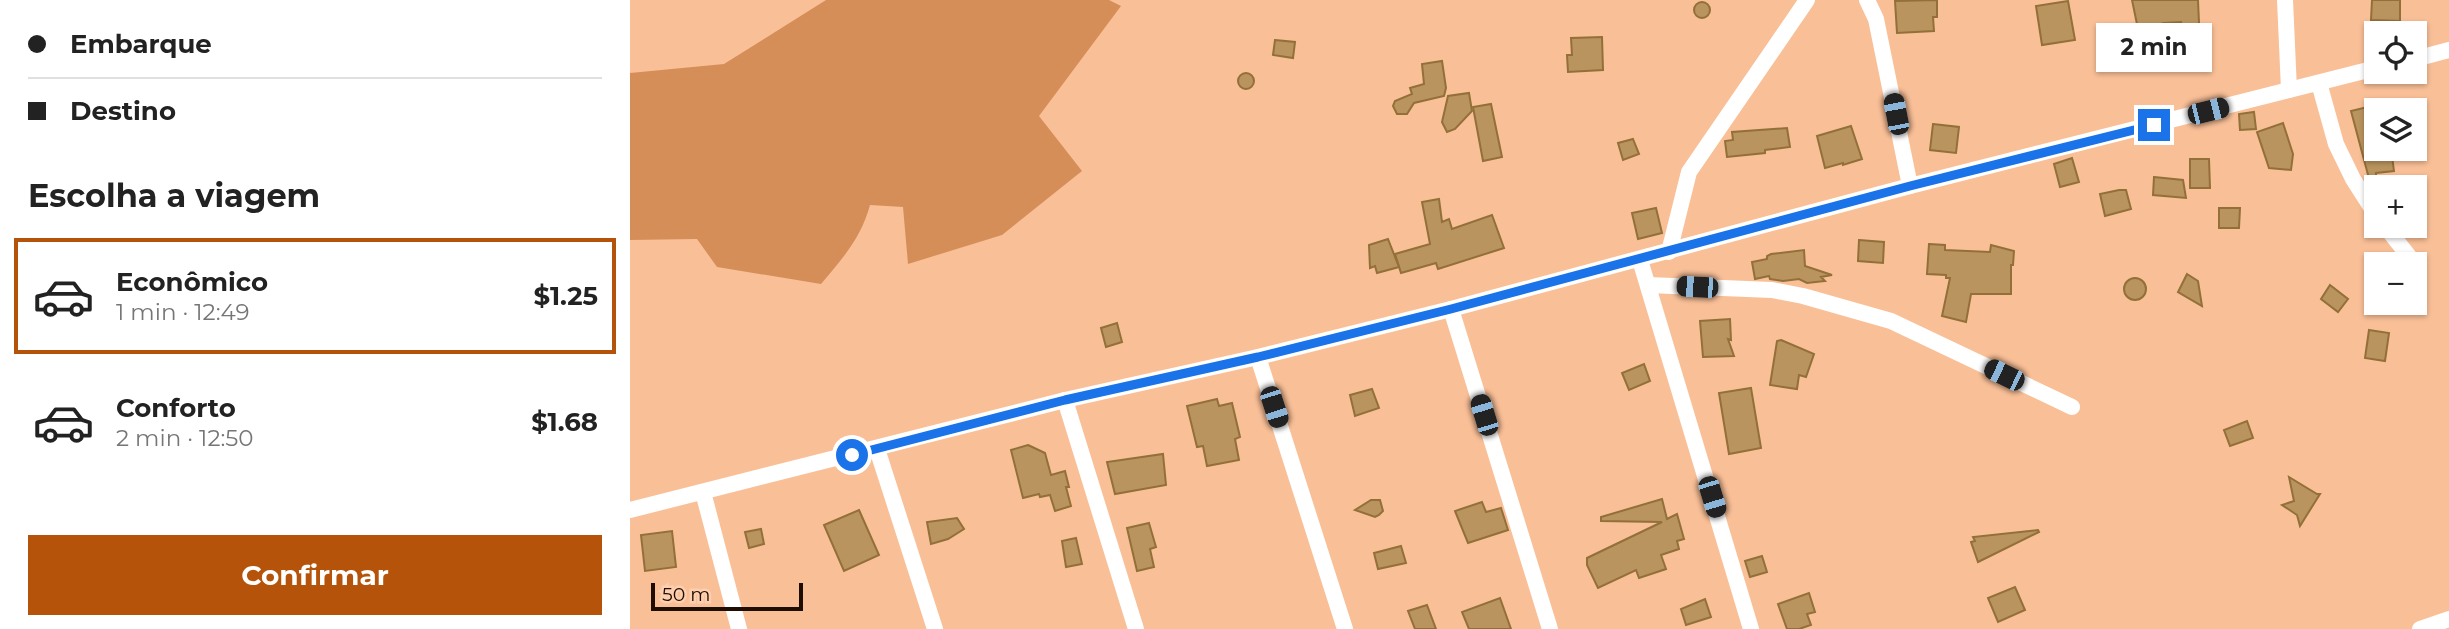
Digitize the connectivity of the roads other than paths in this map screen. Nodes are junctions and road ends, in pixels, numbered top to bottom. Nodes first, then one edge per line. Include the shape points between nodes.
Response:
1 (1807, 0) edge
2 (1867, 0) edge
3 (2286, 0) edge
4 (2449, 50) edge
5 (2427, 56) edge
6 (2364, 71) edge
7 (2319, 83) junction
8 (2289, 90) junction
9 (1910, 186) junction
10 (2364, 196) edge
11 (2394, 238) edge
12 (1669, 252) junction
13 (2405, 252) edge
14 (1640, 260) junction
15 (1648, 285) junction
16 (1451, 309) junction
17 (1258, 357) junction
18 (1065, 400) junction
19 (2072, 407) dead end
20 (877, 449) junction
21 (703, 492) junction
22 (630, 510) edge
23 (2449, 619) edge
24 (738, 629) edge
25 (935, 629) edge
26 (1136, 629) edge
27 (1345, 629) edge
28 (1550, 629) edge
29 (1751, 629) edge
30 (2420, 629) edge

1 - 12 street via 1689,172
2 - 9 street via 1877,19
3 - 8 street
4 - 5 street
6 - 7 street
7 - 8 street
7 - 10 street via 2336,144
8 - 9 street
9 - 12 street
11 - 13 street
12 - 14 street
14 - 15 street
14 - 16 street
15 - 19 street via 1772,290 1891,321
15 - 29 street
16 - 17 street
16 - 28 street
17 - 18 street
17 - 27 street
18 - 20 street
18 - 26 street
20 - 21 street
20 - 25 street
21 - 22 street
21 - 24 street
23 - 30 street

